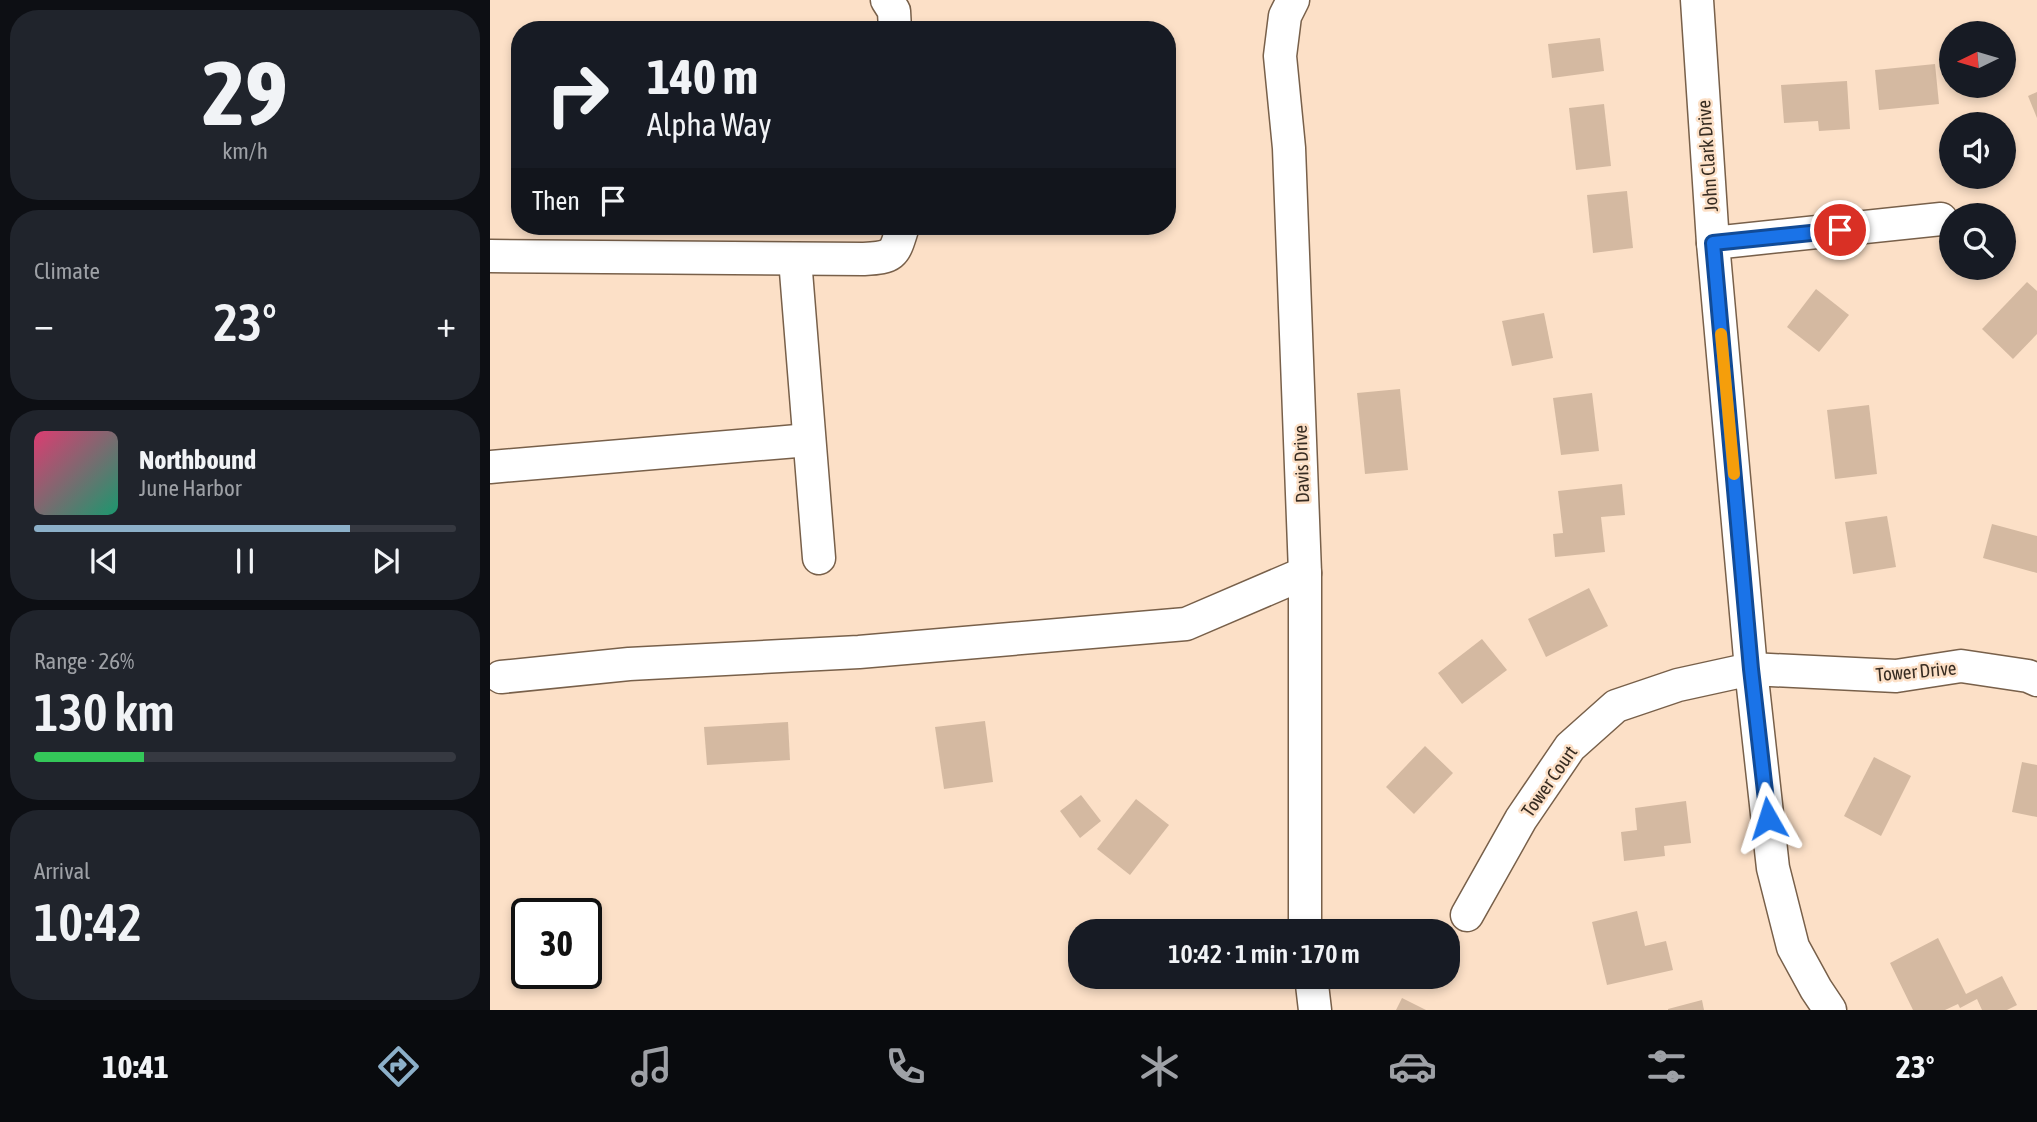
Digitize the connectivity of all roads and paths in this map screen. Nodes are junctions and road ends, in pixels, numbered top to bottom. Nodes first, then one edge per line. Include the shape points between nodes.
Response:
1 (1293, 0) edge
2 (1697, 0) edge
3 (1939, 219) edge
4 (900, 235) edge
5 (1713, 243) junction
6 (490, 256) edge
7 (795, 259) junction
8 (809, 440) junction
9 (490, 467) edge
10 (819, 558) dead end
11 (1306, 573) junction
12 (1751, 669) junction
13 (501, 677) dead end
14 (2037, 680) edge
15 (1467, 915) dead end
16 (1306, 919) edge
17 (1313, 989) edge
18 (1315, 1010) edge
19 (1830, 1010) edge

1 - 11 street, Davis Drive via 1285,16 1280,55 1289,148
2 - 5 street, John Clark Drive
3 - 5 street
4 - 7 street via 896,249 887,257
5 - 12 street, John Clark Drive
6 - 7 street
7 - 8 street
8 - 9 street
8 - 10 street
11 - 13 street via 1186,624
11 - 16 street, Davis Drive
12 - 14 street, Tower Drive via 1896,676 1961,666
12 - 15 street, Tower Court via 1678,685 1616,706 1570,747 1521,820
12 - 19 street, John Clark Drive via 1773,868 1793,947
17 - 18 street

